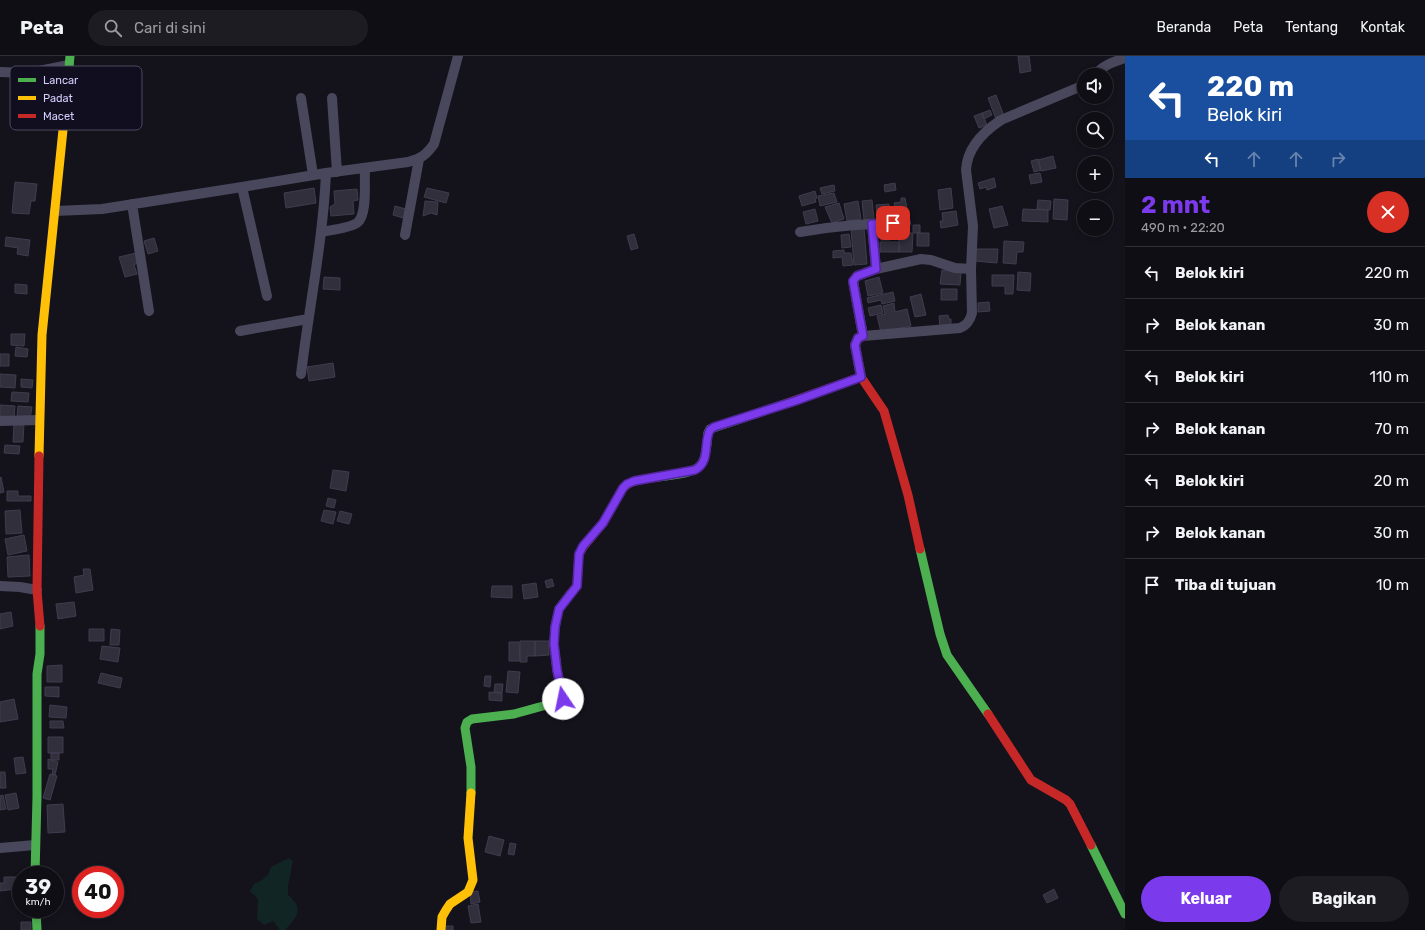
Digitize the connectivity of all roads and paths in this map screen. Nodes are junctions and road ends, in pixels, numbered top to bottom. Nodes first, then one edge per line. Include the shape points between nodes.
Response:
1 (458, 56) edge
2 (1125, 58) edge
3 (70, 60) edge
4 (52, 66) edge
5 (1101, 68) edge
6 (0, 72) edge
7 (10, 73) edge
8 (1077, 88) edge
9 (301, 98) dead end
10 (332, 98) dead end
11 (63, 130) edge
12 (419, 159) junction
13 (365, 168) junction
14 (337, 172) junction
15 (326, 173) junction
16 (313, 175) junction
17 (242, 188) junction
18 (132, 204) junction
19 (55, 211) junction
20 (906, 223) dead end
21 (872, 224) junction
22 (321, 232) junction
23 (800, 232) dead end
24 (405, 235) dead end
25 (876, 269) junction
26 (971, 269) junction
27 (267, 296) dead end
28 (149, 311) dead end
29 (308, 318) junction
30 (240, 331) dead end
31 (863, 336) junction
32 (301, 374) dead end
33 (861, 377) junction
34 (0, 420) edge
35 (39, 420) junction
36 (0, 586) edge
37 (37, 590) junction
38 (35, 845) junction
39 (0, 848) edge
40 (35, 866) edge
41 (1125, 914) edge
42 (36, 918) edge
43 (37, 930) edge
44 (441, 930) edge

1 - 12 street via 434,144 428,153
2 - 5 street
3 - 4 street
6 - 7 street
8 - 26 street via 1001,120 972,148 966,170 973,226
9 - 16 street
10 - 14 street
11 - 19 street
12 - 13 street
12 - 24 street
13 - 14 street
13 - 22 street via 363,215 352,225
14 - 15 street
15 - 16 street
15 - 22 street
16 - 17 street
17 - 18 street
17 - 27 street
18 - 19 street via 102,209
18 - 28 street
19 - 35 street via 42,335
20 - 21 street
21 - 23 street
21 - 25 street
22 - 29 street
25 - 26 street via 925,259 955,268
25 - 31 street via 857,276 853,281
26 - 31 street via 972,313 965,326
29 - 30 street
29 - 32 street
31 - 33 street via 858,338 855,345
33 - 41 street via 884,411 908,495 947,655 1031,780 1070,804
33 - 44 street via 714,427 708,433 701,466 695,470 634,481 623,488 603,523 583,546 579,554 577,586 559,609 554,644 563,699 514,714 472,719 466,724 471,767 468,838 473,880 468,892 450,904 446,910 442,917
34 - 35 street
35 - 37 street
36 - 37 street
37 - 38 street via 41,633 37,689
38 - 39 street
38 - 40 street
42 - 43 street

